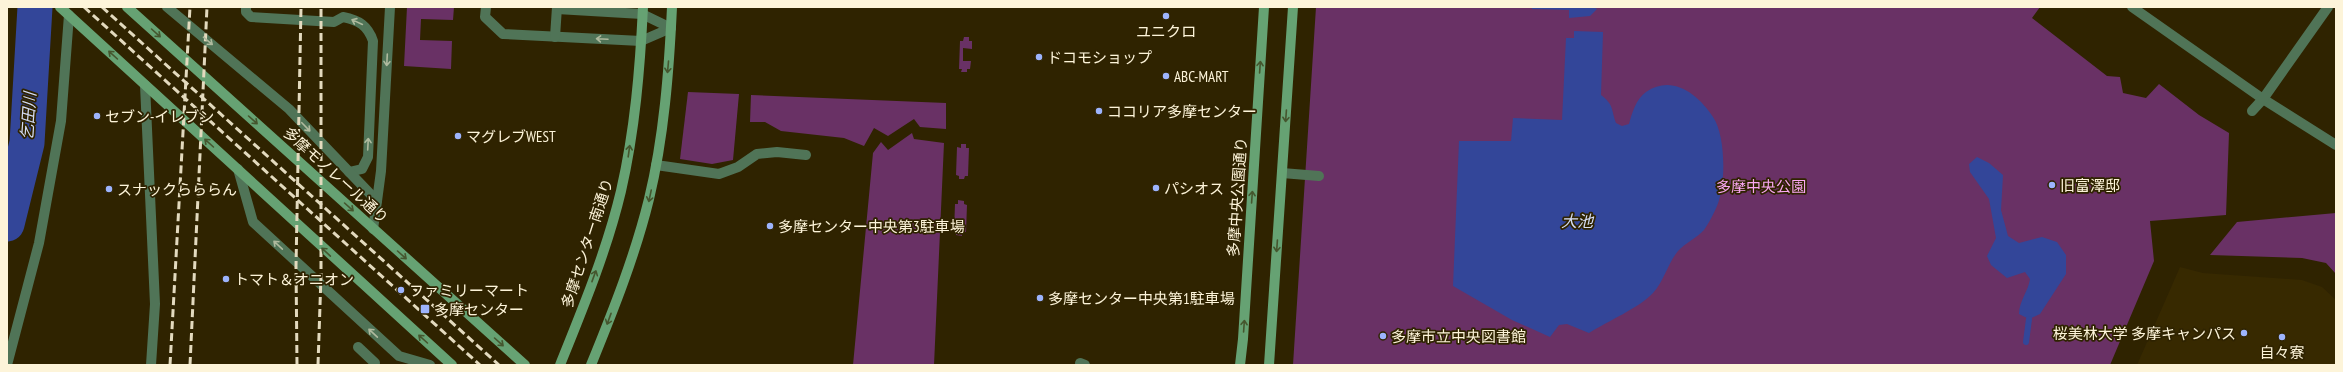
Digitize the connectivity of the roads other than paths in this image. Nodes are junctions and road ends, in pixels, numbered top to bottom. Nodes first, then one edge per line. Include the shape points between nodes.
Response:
1 (60, 7) edge
2 (127, 7) edge
3 (167, 7) edge
4 (246, 7) edge
5 (390, 7) edge
6 (486, 7) edge
7 (672, 7) edge
8 (1264, 7) edge
9 (1292, 7) edge
10 (2132, 7) edge
11 (2328, 7) edge
12 (557, 8) edge
13 (643, 11) edge
14 (68, 15) junction
15 (671, 28) junction
16 (555, 37) junction
17 (641, 41) junction
18 (145, 85) junction
19 (2264, 99) junction
20 (2252, 111) dead end
21 (2336, 146) edge
22 (806, 155) dead end
23 (656, 165) junction
24 (238, 169) junction
25 (350, 172) junction
26 (1282, 174) junction
27 (1319, 176) dead end
28 (377, 201) junction
29 (373, 228) junction
30 (358, 347) dead end
31 (375, 363) dead end
32 (7, 364) edge
33 (151, 365) edge
34 (430, 365) edge
35 (452, 365) edge
36 (525, 365) edge
37 (560, 365) edge
38 (591, 365) edge
39 (1240, 365) edge
40 (1269, 365) edge

1 - 14 street
2 -> 29 street, 多摩モノレール通り
3 -> 25 street via 289,109
25 -> 4 street via 362,169 368,157 373,41 370,32 354,19 343,17 334,22 251,17 246,12
5 -> 28 street
6 - 16 street via 485,17 503,34
7 - 15 street
39 -> 8 street, 多摩中央公園通り
9 -> 26 street
10 - 19 street
11 - 19 street
12 - 13 street
12 - 16 street
13 - 15 street
13 - 17 street, 多摩センター南通り
18 -> 14 street
14 - 32 street via 61,121 39,243
15 - 17 street
15 -> 23 street via 666,98
17 -> 16 street
37 -> 17 street, 多摩センター南通り via 607,240 621,191 637,92
24 -> 18 street
18 - 33 street via 155,304
19 - 20 street
19 - 21 street
22 - 23 street via 777,152 758,154 738,167 719,174
23 -> 38 street via 634,251
34 -> 24 street via 398,356 253,222
35 -> 24 street
25 - 28 street
26 - 27 street
26 -> 40 street
28 - 29 street
29 -> 36 street, 多摩モノレール通り
30 - 31 street

